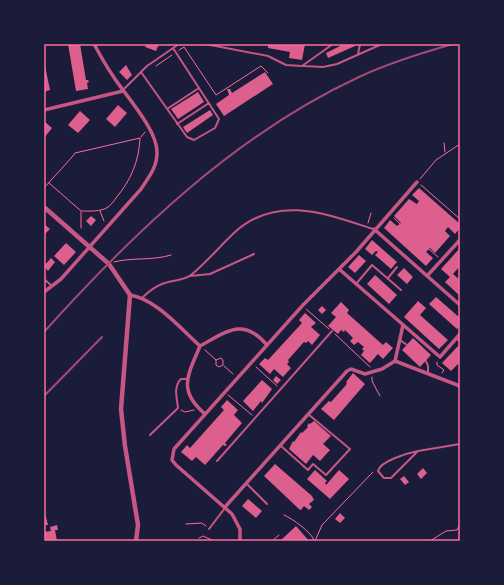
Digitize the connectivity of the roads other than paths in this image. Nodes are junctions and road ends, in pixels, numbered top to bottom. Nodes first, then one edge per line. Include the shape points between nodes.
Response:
1 (94, 44) edge
2 (179, 44) edge
3 (205, 44) edge
4 (333, 44) edge
5 (360, 44) edge
6 (382, 44) edge
7 (173, 48) junction
8 (358, 54) junction
9 (302, 66) junction
10 (142, 72) junction
11 (199, 88) junction
12 (122, 91) junction
13 (209, 103) junction
14 (167, 109) junction
15 (44, 110) edge
16 (177, 124) junction
17 (417, 182) road end
18 (45, 210) edge
19 (374, 230) junction
20 (458, 241) dead end
21 (90, 247) junction
22 (254, 254) dead end
23 (397, 267) dead end
24 (339, 269) junction
25 (189, 276) junction
26 (427, 276) junction
27 (388, 278) junction
28 (44, 279) edge
29 (356, 284) junction
30 (52, 286) junction
31 (401, 290) dead end
32 (44, 292) edge
33 (130, 295) junction
34 (142, 298) junction
35 (460, 305) edge
36 (403, 325) junction
37 (332, 331) road end
38 (460, 334) edge
39 (456, 338) junction
40 (400, 340) junction
41 (460, 342) edge
42 (267, 345) junction
43 (407, 345) dead end
44 (202, 347) junction
45 (395, 361) junction
46 (426, 361) dead end
47 (428, 372) junction
48 (187, 379) junction
49 (460, 386) edge
50 (205, 414) junction
51 (308, 414) junction
52 (150, 435) dead end
53 (460, 444) edge
54 (281, 446) junction
55 (418, 451) junction
56 (217, 462) dead end
57 (247, 484) junction
58 (267, 504) dead end
59 (225, 507) junction
60 (209, 529) dead end
61 (136, 541) edge
62 (240, 541) edge

1 - 12 street
2 - 7 lane
3 - 9 lane via 268,56 286,65
4 - 9 lane
5 - 8 lane
6 - 8 lane
7 - 10 lane
7 - 11 lane
8 - 9 lane via 337,64 323,67
10 - 12 lane
10 - 14 lane
11 - 13 lane
11 - 14 lane
12 - 15 street
12 - 21 street via 149,128 158,152 155,166 141,188
13 - 16 lane
13 - 16 lane via 219,119 215,128 194,140 187,137
14 - 16 lane
17 - 19 street
18 - 21 street
19 - 24 street
19 - 25 lane via 313,211 266,215 248,222 235,232
19 - 26 street
20 - 26 street
21 - 30 street
21 - 33 street via 110,265
22 - 25 lane via 210,274
23 - 27 lane
24 - 29 street
24 - 42 street
25 - 34 lane via 163,284
26 - 35 street
27 - 29 lane via 372,265
27 - 31 lane
28 - 30 lane
29 - 36 street
30 - 32 street
33 - 34 street
33 - 61 street via 121,409 138,525
34 - 44 street via 151,302
36 - 39 street via 440,357
36 - 40 street
37 - 56 lane
38 - 39 street
39 - 41 lane
40 - 43 lane
40 - 45 street
42 - 44 street via 257,334 244,328 228,331
42 - 50 street
44 - 48 street
45 - 47 street
45 - 51 street via 365,374 349,369
46 - 47 lane
47 - 49 street
48 - 50 street via 186,388 190,398
48 - 52 lane via 181,379 177,383 178,408
50 - 59 street via 174,449 172,460
51 - 54 street
51 - 54 lane via 350,449 326,475 313,464 308,470
53 - 55 lane
54 - 57 street
55 - 55 lane via 395,458 378,468 378,471 384,478 391,478
57 - 58 lane
57 - 59 street
59 - 60 lane
59 - 62 street via 240,529

